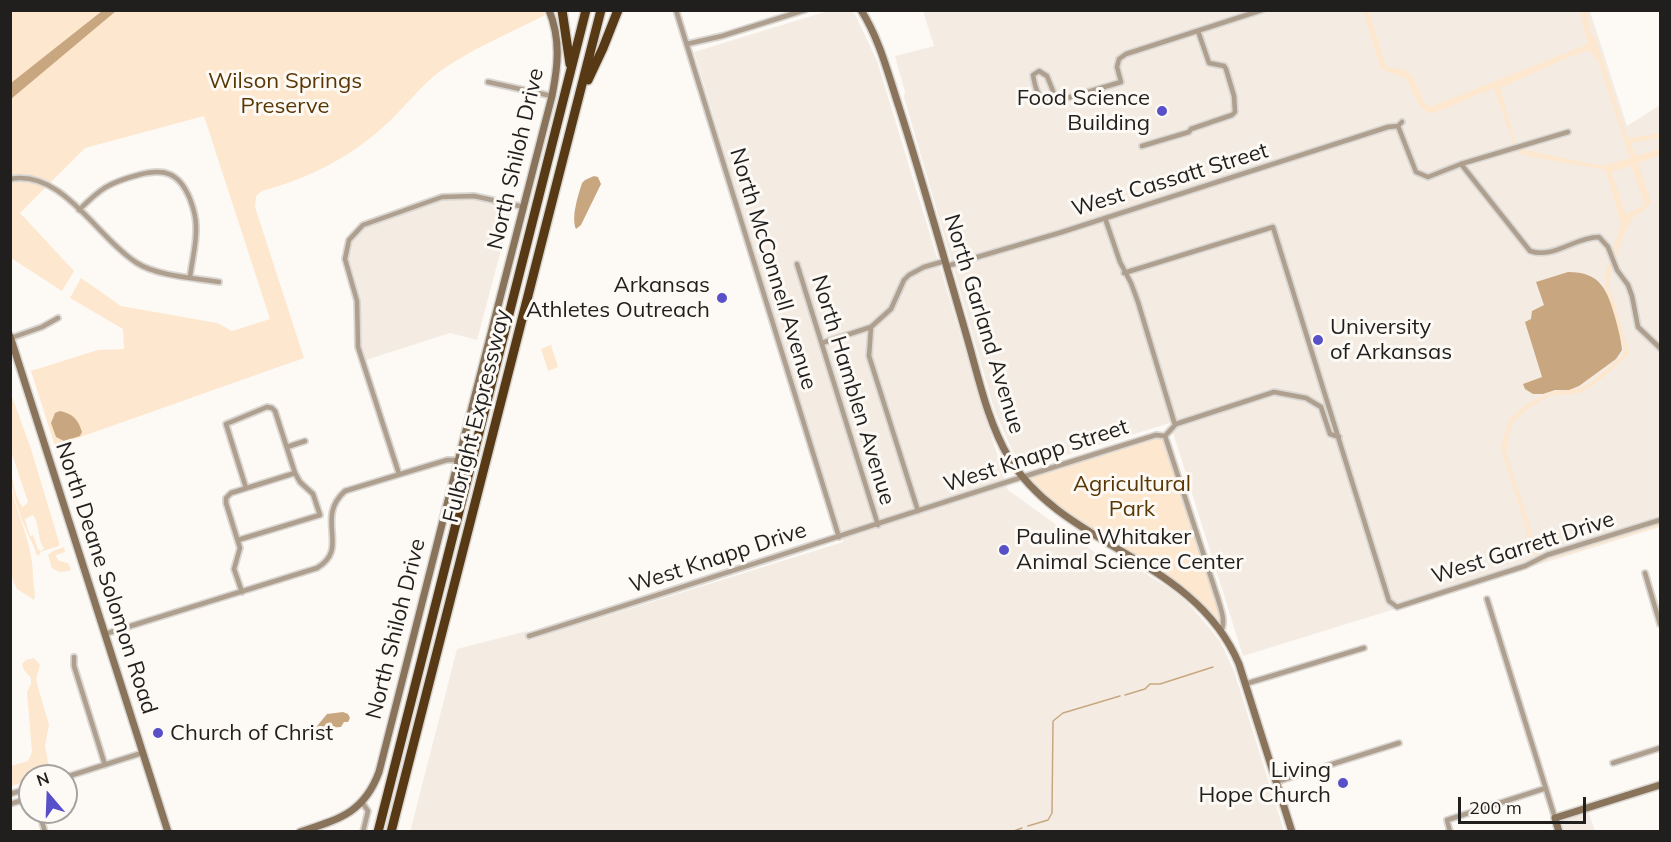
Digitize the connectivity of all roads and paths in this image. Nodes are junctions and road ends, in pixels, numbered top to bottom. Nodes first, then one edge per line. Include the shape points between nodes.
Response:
1 (549, 10) edge
2 (562, 10) edge
3 (586, 10) edge
4 (601, 10) edge
5 (618, 10) edge
6 (676, 10) edge
7 (805, 10) edge
8 (861, 10) edge
9 (1262, 10) edge
10 (1198, 31) junction
11 (687, 44) junction
12 (571, 70) junction
13 (488, 82) dead end
14 (552, 96) junction
15 (579, 98) junction
16 (1057, 101) junction
17 (1568, 132) dead end
18 (1142, 147) dead end
19 (1461, 164) junction
20 (10, 179) edge
21 (524, 207) junction
22 (79, 210) junction
23 (1105, 218) junction
24 (946, 263) junction
25 (797, 264) dead end
26 (1125, 273) junction
27 (190, 277) junction
28 (219, 282) dead end
29 (58, 318) dead end
30 (871, 327) junction
31 (11, 337) edge
32 (822, 344) junction
33 (1660, 348) edge
34 (1175, 425) junction
35 (1165, 436) junction
36 (1339, 437) junction
37 (306, 441) dead end
38 (287, 447) junction
39 (457, 460) junction
40 (295, 472) junction
41 (399, 474) junction
42 (1023, 476) junction
43 (246, 488) junction
44 (918, 511) junction
45 (1660, 520) edge
46 (878, 525) junction
47 (839, 537) junction
48 (238, 540) junction
49 (1645, 573) dead end
50 (242, 592) junction
51 (1487, 599) dead end
52 (1660, 624) edge
53 (1221, 632) junction
54 (105, 634) junction
55 (529, 636) dead end
56 (1364, 648) dead end
57 (74, 657) dead end
58 (1245, 684) junction
59 (1399, 743) dead end
60 (1660, 747) edge
61 (142, 753) junction
62 (1613, 763) dead end
63 (105, 765) junction
64 (78, 773) edge
65 (1276, 782) junction
66 (1660, 785) edge
67 (1546, 788) junction
68 (362, 802) junction
69 (1555, 818) junction
70 (168, 831) edge
71 (300, 831) edge
72 (363, 831) edge
73 (378, 831) edge
74 (392, 831) edge
75 (1292, 831) edge
76 (1450, 831) edge
77 (1559, 831) edge

1 - 14 street, North Shiloh Drive via 558,52
2 - 12 highway
3 - 12 highway, Fulbright Expressway
4 - 15 highway, Fulbright Expressway
5 - 15 highway
6 - 11 street, North McConnell Avenue
7 - 11 street
8 - 24 street, North Garland Avenue via 880,49
9 - 10 street
10 - 16 street via 1126,54 1117,67 1121,82
10 - 18 street via 1209,63 1226,69 1236,107 1233,115
11 - 47 street, North McConnell Avenue
12 - 73 highway, Fulbright Expressway
13 - 14 street
14 - 21 street, North Shiloh Drive
15 - 74 highway, Fulbright Expressway
16 - 16 street via 1048,103 1040,98 1033,75 1039,71 1047,76
17 - 19 street
19 - 23 street, West Cassatt Street via 1428,177 1416,172 1400,124
19 - 33 street via 1530,251 1540,254 1588,237 1599,237 1628,285 1638,327
20 - 22 street via 45,182
21 - 39 street, North Shiloh Drive
21 - 41 street via 474,196 442,197 363,225 349,240 345,259 357,302 358,347
22 - 27 street via 138,264
22 - 27 street via 116,181 161,171 178,178 188,194 196,225
23 - 24 street, West Cassatt Street
23 - 26 street
24 - 30 street, West Cassatt Street via 909,274 891,309
24 - 42 street, North Garland Avenue via 996,432
25 - 32 street, North Hamblen Avenue
26 - 34 street via 1138,302
26 - 36 street via 1273,226
27 - 28 street
29 - 31 street
30 - 32 street
30 - 44 street via 869,356
31 - 54 street, North Deane Solomon Road
32 - 46 street, North Hamblen Avenue
34 - 35 street
34 - 36 street via 1274,392 1306,398 1321,407 1330,434
35 - 42 street, West Knapp Street via 1156,435
35 - 53 street via 1224,619
36 - 45 street, West Garrett Drive via 1389,601 1397,608
37 - 38 street
38 - 40 street
38 - 43 street via 272,408 228,422 226,428
39 - 41 street
39 - 68 street, North Shiloh Drive via 379,772
40 - 43 street
40 - 48 street via 313,494 320,515
41 - 50 street via 352,487 339,496 331,512 332,550 321,565
42 - 44 street, West Knapp Street
42 - 53 street, North Garland Avenue via 1065,515 1181,589
43 - 48 street via 231,493 226,501
44 - 46 street, West Knapp Drive
46 - 47 street, West Knapp Drive
47 - 55 street, West Knapp Drive
48 - 50 street via 240,550 234,569
49 - 52 street
50 - 54 street
51 - 67 street
53 - 58 street, North Garland Avenue via 1234,653
54 - 61 street, North Deane Solomon Road
56 - 58 street
57 - 63 street
58 - 65 street, North Garland Avenue
59 - 65 street
60 - 62 street
61 - 63 street
61 - 70 street, North Deane Solomon Road
63 - 64 street
65 - 75 street, North Garland Avenue
66 - 69 street
67 - 69 street
67 - 76 street via 1447,820
68 - 71 street, North Shiloh Drive via 344,817
68 - 72 street via 368,811
69 - 77 street

